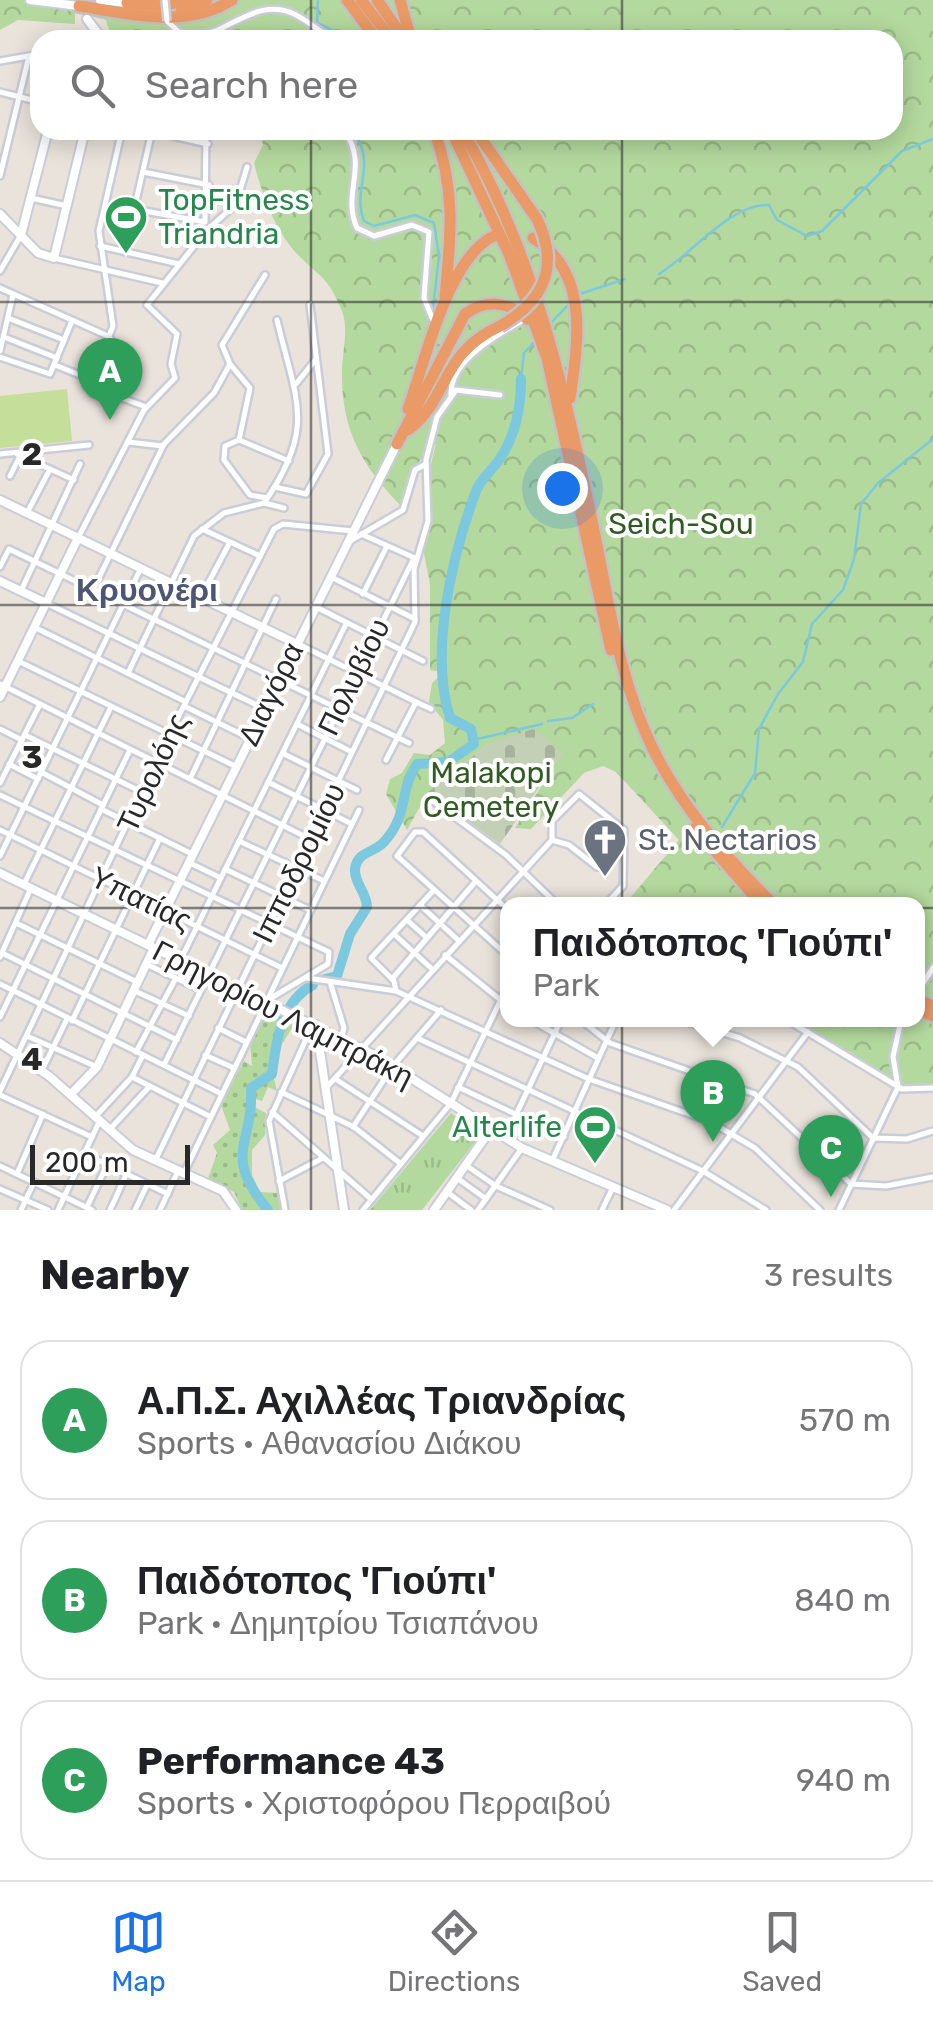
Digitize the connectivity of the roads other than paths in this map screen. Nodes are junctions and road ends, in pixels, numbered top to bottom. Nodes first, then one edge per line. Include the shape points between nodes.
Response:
1 (30, 0) edge
2 (100, 0) edge
3 (165, 0) edge
4 (188, 0) edge
5 (206, 0) edge
6 (232, 0) edge
7 (347, 0) edge
8 (361, 0) edge
9 (377, 0) edge
10 (400, 0) edge
11 (79, 6) joint
12 (130, 8) junction
13 (87, 19) dead end
14 (95, 30) edge
15 (177, 30) edge
16 (220, 30) edge
17 (318, 30) edge
18 (370, 30) edge
19 (384, 30) edge
20 (400, 30) edge
21 (406, 30) edge
22 (29, 56) joint
23 (0, 61) edge
24 (0, 92) edge
25 (19, 97) junction
26 (30, 100) edge
27 (46, 140) edge
28 (83, 140) edge
29 (120, 140) edge
30 (147, 140) edge
31 (190, 140) edge
32 (207, 140) edge
33 (349, 140) edge
34 (438, 140) edge
35 (453, 140) edge
36 (467, 140) edge
37 (482, 140) edge
38 (208, 144) junction
39 (246, 168) dead end
40 (143, 172) junction
41 (0, 176) edge
42 (208, 186) junction
43 (31, 198) junction
44 (67, 206) junction
45 (134, 209) junction
46 (28, 213) junction
47 (2, 215) edge
48 (21, 235) junction
49 (496, 235) dead end
50 (533, 238) dead end
51 (99, 246) junction
52 (125, 249) junction
53 (54, 258) junction
54 (179, 264) junction
55 (102, 269) junction
56 (0, 270) edge
57 (265, 275) dead end
58 (162, 283) junction
59 (0, 288) edge
60 (13, 296) junction
61 (310, 305) dead end
62 (444, 306) junction
63 (8, 318) junction
64 (277, 320) dead end
65 (534, 320) junction
66 (72, 321) junction
67 (437, 326) junction
68 (109, 336) junction
69 (4, 337) junction
70 (64, 340) junction
71 (543, 341) junction
72 (0, 354) edge
73 (317, 358) junction
74 (56, 362) junction
75 (230, 364) junction
76 (296, 384) junction
77 (92, 392) dead end
78 (451, 394) junction
79 (500, 395) dead end
80 (146, 407) junction
81 (568, 407) junction
82 (404, 431) junction
83 (238, 440) junction
84 (128, 442) junction
85 (396, 444) junction
86 (89, 445) dead end
87 (163, 446) junction
88 (0, 454) edge
89 (17, 454) junction
90 (289, 461) junction
91 (80, 464) dead end
92 (426, 464) junction
93 (50, 470) junction
94 (10, 476) dead end
95 (74, 480) junction
96 (275, 487) junction
97 (0, 500) edge
98 (266, 500) junction
99 (284, 508) dead end
100 (27, 514) junction
101 (52, 526) junction
102 (202, 529) junction
103 (357, 533) junction
104 (78, 538) junction
105 (230, 542) junction
106 (387, 546) junction
107 (111, 554) junction
108 (259, 555) junction
109 (416, 559) junction
110 (35, 562) junction
111 (0, 567) edge
112 (141, 568) junction
113 (60, 574) junction
114 (331, 577) junction
115 (0, 581) edge
116 (171, 583) junction
117 (93, 590) junction
118 (21, 591) junction
119 (363, 594) junction
120 (201, 597) junction
121 (276, 600) dead end
122 (46, 603) junction
123 (123, 604) junction
124 (389, 606) junction
125 (316, 607) junction
126 (230, 612) junction
127 (154, 619) junction
128 (415, 619) junction
129 (346, 624) junction
130 (34, 627) junction
131 (263, 627) junction
132 (109, 634) junction
133 (373, 637) junction
134 (295, 643) junction
135 (139, 648) junction
136 (213, 648) junction
137 (402, 652) junction
138 (97, 658) junction
139 (329, 659) junction
140 (18, 660) junction
141 (423, 661) dead end
142 (246, 664) junction
143 (356, 672) junction
144 (128, 673) junction
145 (198, 677) junction
146 (277, 679) junction
147 (2, 686) edge
148 (384, 686) junction
149 (80, 692) junction
150 (232, 693) junction
151 (311, 696) junction
152 (0, 697) edge
153 (416, 702) junction
154 (40, 704) junction
155 (185, 704) junction
156 (112, 708) junction
157 (263, 708) junction
158 (338, 708) junction
159 (430, 710) dead end
160 (68, 718) junction
161 (217, 722) junction
162 (366, 722) junction
163 (296, 724) junction
164 (0, 729) edge
165 (99, 733) junction
166 (169, 735) junction
167 (23, 737) junction
168 (398, 737) junction
169 (249, 738) junction
170 (324, 738) junction
171 (408, 742) dead end
172 (53, 748) junction
173 (130, 749) junction
174 (204, 750) junction
175 (352, 752) junction
176 (282, 753) junction
177 (386, 760) dead end
178 (84, 762) junction
179 (158, 763) junction
180 (10, 764) junction
181 (235, 766) junction
182 (310, 767) junction
183 (39, 776) junction
184 (116, 778) junction
185 (190, 779) junction
186 (339, 781) junction
187 (0, 782) edge
188 (268, 782) junction
189 (72, 788) junction
190 (357, 790) dead end
191 (144, 793) junction
192 (0, 795) edge
193 (221, 795) junction
194 (296, 796) junction
195 (429, 798) dead end
196 (24, 807) junction
197 (102, 807) junction
198 (324, 810) junction
199 (359, 810) dead end
200 (254, 811) junction
201 (55, 822) junction
202 (129, 823) junction
203 (282, 824) junction
204 (352, 824) junction
205 (0, 830) edge
206 (10, 835) junction
207 (87, 838) junction
208 (160, 838) junction
209 (310, 838) junction
210 (239, 840) junction
211 (552, 840) junction
212 (41, 850) junction
213 (116, 852) junction
214 (267, 854) junction
215 (0, 856) edge
216 (190, 858) junction
217 (73, 866) junction
218 (146, 867) junction
219 (296, 868) junction
220 (596, 868) dead end
221 (225, 869) junction
222 (520, 870) junction
223 (0, 873) edge
224 (220, 878) junction
225 (102, 880) junction
226 (324, 881) junction
227 (476, 881) junction
228 (178, 882) junction
229 (253, 883) junction
230 (27, 886) junction
231 (434, 890) junction
232 (132, 895) junction
233 (282, 897) junction
234 (549, 897) edge
235 (613, 897) edge
236 (754, 897) edge
237 (767, 897) edge
238 (211, 898) junction
239 (495, 899) junction
240 (56, 900) junction
241 (500, 903) edge
242 (420, 905) junction
243 (453, 907) junction
244 (310, 910) junction
245 (165, 911) junction
246 (240, 911) junction
247 (86, 915) junction
248 (407, 920) junction
249 (16, 922) junction
250 (440, 923) junction
251 (269, 924) junction
252 (473, 924) junction
253 (197, 926) junction
254 (116, 930) junction
255 (394, 934) junction
256 (40, 935) junction
257 (297, 937) junction
258 (427, 938) junction
259 (225, 940) junction
260 (458, 940) junction
261 (151, 947) junction
262 (69, 949) junction
263 (500, 949) edge
264 (414, 953) junction
265 (254, 954) junction
266 (1, 955) edge
267 (445, 955) junction
268 (180, 961) junction
269 (100, 964) junction
270 (146, 964) junction
271 (25, 966) junction
272 (282, 968) junction
273 (432, 970) junction
274 (209, 974) junction
275 (176, 978) junction
276 (307, 978) junction
277 (392, 978) junction
278 (54, 979) junction
279 (0, 984) edge
280 (331, 984) junction
281 (135, 986) junction
282 (238, 988) junction
283 (201, 990) junction
284 (12, 991) junction
285 (396, 991) junction
286 (85, 994) junction
287 (410, 997) junction
288 (266, 1001) junction
289 (500, 1001) joint
290 (164, 1004) junction
291 (41, 1005) junction
292 (441, 1010) junction
293 (122, 1012) junction
294 (188, 1016) junction
295 (0, 1017) edge
296 (70, 1020) junction
297 (314, 1025) junction
298 (150, 1026) junction
299 (544, 1027) edge
300 (557, 1027) edge
301 (589, 1027) edge
302 (613, 1027) edge
303 (705, 1027) edge
304 (799, 1027) edge
305 (899, 1027) edge
306 (218, 1028) junction
307 (485, 1031) junction
308 (808, 1032) junction
309 (554, 1033) junction
310 (26, 1036) junction
311 (341, 1038) junction
312 (417, 1038) junction
313 (109, 1040) junction
314 (177, 1040) junction
315 (606, 1041) junction
316 (246, 1042) junction
317 (0, 1043) edge
318 (54, 1048) junction
319 (363, 1049) junction
320 (18, 1053) junction
321 (140, 1054) junction
322 (205, 1055) junction
323 (543, 1057) junction
324 (598, 1058) junction
325 (788, 1061) junction
326 (470, 1062) junction
327 (164, 1066) junction
328 (392, 1066) junction
329 (97, 1068) junction
330 (234, 1068) junction
331 (42, 1070) junction
332 (132, 1077) junction
333 (589, 1079) junction
334 (194, 1080) junction
335 (337, 1080) junction
336 (734, 1084) junction
337 (150, 1086) junction
338 (458, 1087) junction
339 (898, 1087) junction
340 (326, 1088) junction
341 (933, 1088) edge
342 (528, 1090) junction
343 (281, 1092) junction
344 (0, 1093) edge
345 (71, 1094) junction
346 (222, 1094) junction
347 (761, 1098) junction
348 (369, 1100) junction
349 (182, 1102) junction
350 (451, 1103) junction
351 (272, 1112) junction
352 (575, 1112) junction
353 (43, 1114) junction
354 (516, 1115) junction
355 (330, 1116) junction
356 (212, 1117) junction
357 (98, 1118) junction
358 (709, 1121) junction
359 (353, 1127) junction
360 (110, 1129) junction
361 (491, 1129) junction
362 (933, 1131) edge
363 (732, 1134) junction
364 (423, 1136) junction
365 (92, 1137) junction
366 (564, 1137) junction
367 (505, 1138) junction
368 (873, 1138) junction
369 (522, 1148) junction
370 (85, 1154) junction
371 (324, 1158) junction
372 (156, 1161) junction
373 (552, 1161) junction
374 (401, 1164) junction
375 (107, 1166) junction
376 (467, 1166) junction
377 (2, 1167) edge
378 (337, 1170) junction
379 (703, 1170) junction
380 (181, 1172) junction
381 (17, 1174) junction
382 (126, 1174) junction
383 (0, 1176) edge
384 (933, 1177) edge
385 (458, 1178) junction
386 (34, 1182) junction
387 (279, 1182) junction
388 (147, 1184) junction
389 (852, 1184) junction
390 (496, 1186) junction
391 (0, 1188) edge
392 (615, 1188) junction
393 (447, 1192) junction
394 (168, 1194) junction
395 (64, 1197) junction
396 (25, 1200) junction
397 (371, 1200) junction
398 (486, 1200) junction
399 (232, 1207) edge
400 (90, 1209) edge
401 (437, 1209) edge
402 (21, 1210) edge
403 (48, 1210) edge
404 (58, 1210) edge
405 (110, 1210) edge
406 (136, 1210) edge
407 (160, 1210) edge
408 (285, 1210) edge
409 (344, 1210) edge
410 (362, 1210) edge
411 (474, 1210) edge
412 (550, 1210) edge
413 (602, 1210) edge
414 (657, 1210) edge
415 (666, 1210) edge
416 (674, 1210) edge
417 (766, 1210) edge
418 (820, 1210) edge
419 (838, 1210) edge

1 - 11 street
2 - 12 street
3 - 12 highway
3 - 15 street, bridge via 167,21
4 - 12 highway
5 - 12 highway via 174,12
6 - 12 highway via 184,16
7 - 18 highway
8 - 19 highway
9 - 20 highway
10 - 21 highway
11 - 12 highway
13 - 14 street
16 - 17 street, bridge via 237,17 274,10 293,13
22 - 23 street
22 - 25 street
24 - 25 street
25 - 26 street
25 - 41 street
27 - 43 street
28 - 44 street
29 - 51 street
30 - 40 street
31 - 38 street
32 - 38 street
33 - 67 street via 358,160 357,228 374,236 412,225 428,232 424,298
34 - 62 highway via 453,218
35 - 65 highway
36 - 65 highway via 507,221
37 - 82 highway, bridge via 537,220 548,255 545,283 530,306 460,351 428,407
38 - 42 street
39 - 54 street via 234,208
40 - 42 street
40 - 45 street
42 - 45 street via 203,224
43 - 44 street
43 - 46 street
44 - 53 street
45 - 52 street
46 - 47 street via 18,220
46 - 48 street
47 - 48 street
48 - 53 street via 38,253
48 - 56 street
49 - 62 highway via 469,256
50 - 81 highway via 556,258 574,291 576,356
51 - 52 street
51 - 55 street
52 - 54 street
53 - 55 street
54 - 58 street
55 - 58 street
55 - 68 street via 113,326
57 - 75 street via 223,344
58 - 80 street via 148,305 177,334 174,379
59 - 60 street
60 - 63 street
60 - 66 street
61 - 73 street
62 - 67 highway
63 - 69 street
63 - 70 street
64 - 76 street
65 - 71 highway
65 - 78 street via 477,352 453,376
65 - 82 highway via 497,304 466,314
66 - 68 street
66 - 70 street
67 - 85 highway
68 - 80 street via 131,367 117,396
69 - 72 street
69 - 74 street
70 - 74 street
71 - 81 highway
71 - 236 highway via 604,622 636,730 691,822
72 - 74 street via 49,374
73 - 76 street
73 - 96 street via 327,458 306,494
74 - 77 street via 85,377
75 - 83 street via 250,390
75 - 87 street via 212,395
76 - 90 street via 299,438
78 - 79 street via 462,389
78 - 92 street via 436,420
80 - 84 street
81 - 237 highway via 618,648 646,734 695,817
82 - 85 highway
83 - 90 street
83 - 98 street via 225,446 224,460 250,495
84 - 87 street
84 - 104 street
85 - 103 street, Διαγόρα
86 - 89 street
87 - 107 street
88 - 89 street
89 - 93 street
89 - 94 street
90 - 96 street
91 - 95 street
92 - 103 street via 415,470 402,512
92 - 109 street via 427,524
93 - 95 street
93 - 100 street
95 - 101 street
96 - 98 street
97 - 100 street
98 - 99 street
98 - 102 street via 224,512
100 - 101 street
101 - 104 street
101 - 110 street
102 - 105 street
102 - 116 street
103 - 106 street
103 - 108 street, Τυρολόης via 279,525
103 - 114 street, Διαγόρα
104 - 107 street
104 - 113 street
105 - 108 street
105 - 120 street
106 - 109 street
106 - 119 street
107 - 112 street
107 - 117 street
108 - 126 street, Τυρολόης
109 - 124 street, Πολυβίου
109 - 128 street, Ιπποδρομίου
110 - 111 street via 9,549
110 - 113 street
110 - 118 street
112 - 116 street
112 - 123 street
113 - 117 street
113 - 122 street
114 - 119 street
114 - 125 street, Διαγόρα
115 - 118 street
116 - 120 street
116 - 127 street
117 - 123 street
118 - 122 street
119 - 124 street
120 - 126 street
121 - 131 street
122 - 130 street
122 - 132 street
123 - 127 street
123 - 132 street
124 - 128 street
124 - 133 street, Πολυβίου
125 - 129 street
125 - 134 street, Διαγόρα
126 - 131 street
126 - 136 street, Τυρολόης
127 - 135 street
127 - 136 street
128 - 137 street, Ιπποδρομίου
129 - 133 street
129 - 139 street
130 - 138 street
130 - 140 street
131 - 134 street
131 - 142 street
132 - 135 street
132 - 138 street
133 - 137 street
133 - 143 street, Πολυβίου
134 - 139 street
134 - 146 street, Διαγόρα
135 - 144 street
135 - 145 street
136 - 142 street
136 - 145 street, Τυρολόης
137 - 141 street
137 - 148 street, Ιπποδρομίου
138 - 144 street
138 - 149 street
139 - 143 street
139 - 151 street
140 - 147 street
140 - 149 street
142 - 146 street
142 - 150 street
143 - 148 street
143 - 158 street, Πολυβίου
144 - 155 street
145 - 150 street
145 - 155 street, Τυρολόης
146 - 151 street
146 - 157 street, Διαγόρα
147 - 152 street
147 - 154 street
148 - 153 street
148 - 162 street, Ιπποδρομίου
149 - 156 street
149 - 160 street
150 - 157 street
150 - 161 street
151 - 158 street
151 - 163 street
153 - 159 street
153 - 168 street
154 - 160 street
154 - 167 street
155 - 161 street
155 - 166 street, Τυρολόης
156 - 165 street
156 - 166 street
157 - 169 street, Διαγόρα
158 - 162 street
158 - 170 street, Πολυβίου
160 - 165 street
160 - 172 street
161 - 169 street
161 - 174 street
162 - 168 street
162 - 175 street, Ιπποδρομίου
163 - 170 street
163 - 176 street
164 - 167 street
165 - 173 street
165 - 178 street
166 - 174 street
166 - 179 street, Τυρολόης
167 - 172 street
167 - 180 street
168 - 171 street
168 - 177 street
169 - 181 street, Διαγόρα
170 - 175 street
170 - 182 street, Πολυβίου
172 - 178 street
172 - 183 street
173 - 179 street
173 - 184 street
174 - 181 street
174 - 185 street
175 - 186 street, Ιπποδρομίου
176 - 182 street
176 - 188 street
178 - 184 street
178 - 189 street
179 - 185 street
179 - 191 street, Τυρολόης
180 - 183 street
180 - 187 street
181 - 193 street, Διαγόρα
182 - 186 street
182 - 194 street, Πολυβίου
183 - 189 street
183 - 196 street
184 - 191 street
184 - 197 street
185 - 193 street
186 - 190 street
186 - 198 street, Ιπποδρομίου
188 - 194 street
188 - 200 street
189 - 197 street
189 - 201 street
191 - 202 street, Τυρολόης
192 - 196 street
193 - 200 street
193 - 216 street, Διαγόρα
194 - 198 street
194 - 203 street, Πολυβίου
195 - 222 street
196 - 201 street
196 - 206 street
197 - 202 street
197 - 207 street
198 - 204 street
198 - 209 street, Ιπποδρομίου
199 - 204 street
200 - 203 street
200 - 210 street
201 - 207 street
201 - 212 street
202 - 208 street
202 - 213 street, Τυρολόης
203 - 209 street
203 - 214 street, Πολυβίου
204 - 226 street
205 - 206 street, Υπατίας
206 - 212 street, Υπατίας
206 - 215 street
207 - 213 street
207 - 217 street
208 - 216 street
208 - 218 street
209 - 219 street, Ιπποδρομίου
210 - 214 street
210 - 221 street
211 - 220 street
211 - 222 street
211 - 235 street via 552,821 579,794 624,830 623,886
212 - 217 street, Υπατίας
212 - 230 street
213 - 218 street
213 - 225 street, Τυρολόης
214 - 219 street
214 - 229 street, Πολυβίου
216 - 224 street
216 - 228 street, Διαγόρα
217 - 225 street, Υπατίας
217 - 240 street
218 - 228 street
218 - 232 street
219 - 226 street
219 - 233 street, Ιπποδρομίου
221 - 224 street
221 - 229 street
222 - 234 street
222 - 239 street
223 - 230 street, Γρηγορίου Λαμπράκη
224 - 238 street
225 - 232 street, Υπατίας
225 - 247 street, Τυρολόης
226 - 244 street
227 - 231 street via 424,832 415,832 397,856
227 - 239 street
227 - 243 street
228 - 238 street
228 - 245 street, Διαγόρα
229 - 233 street
229 - 246 street, Πολυβίου
230 - 240 street, Γρηγορίου Λαμπράκη
230 - 249 street
231 - 242 street
231 - 243 street
232 - 245 street, Υπατίας
232 - 254 street
233 - 244 street
233 - 251 street, Ιπποδρομίου
238 - 246 street
238 - 253 street
239 - 241 street
239 - 252 street
240 - 247 street, Γρηγορίου Λαμπράκη
240 - 256 street
242 - 248 street
242 - 250 street
243 - 250 street
243 - 252 street
244 - 257 street
245 - 253 street, Υπατίας
245 - 261 street, Διαγόρα
246 - 251 street
246 - 259 street, Πολυβίου
247 - 254 street, Γρηγορίου Λαμπράκη
247 - 262 street, Τυρολόης
248 - 255 street
248 - 258 street
249 - 256 street
249 - 266 street
250 - 258 street
250 - 260 street
251 - 257 street
251 - 265 street, Ιπποδρομίου
252 - 260 street
252 - 263 street
253 - 259 street, Υπατίας
253 - 268 street
254 - 261 street, Γρηγορίου Λαμπράκη
254 - 269 street
255 - 264 street
255 - 277 street via 371,958
256 - 262 street
256 - 271 street
257 - 272 street
257 - 276 street via 330,955
258 - 264 street
259 - 265 street, Υπατίας
259 - 274 street, Πολυβίου
260 - 267 street
261 - 268 street, Γρηγορίου Λαμπράκη
261 - 270 street, Διαγόρα
262 - 269 street
262 - 278 street, Τυρολόης
264 - 273 street
264 - 277 street
265 - 272 street, Υπατίας
265 - 282 street, Ιπποδρομίου
266 - 271 street
267 - 273 street
267 - 289 street
268 - 274 street, Γρηγορίου Λαμπράκη
269 - 281 street
269 - 286 street
270 - 275 street
270 - 281 street, Διαγόρα
271 - 278 street
271 - 284 street
272 - 288 street
273 - 287 street
274 - 282 street, Γρηγορίου Λαμπράκη
274 - 283 street, Πολυβίου
275 - 283 street
275 - 290 street
276 - 280 street
276 - 288 street
277 - 285 street
278 - 286 street
278 - 291 street, Τυρολόης
279 - 284 street
280 - 285 street
280 - 311 street
281 - 290 street
281 - 293 street, Διαγόρα
282 - 288 street, Γρηγορίου Λαμπράκη
282 - 306 street, Ιπποδρομίου
283 - 294 street, Πολυβίου
284 - 291 street
284 - 295 street
285 - 287 street
286 - 293 street
286 - 296 street
287 - 292 street
287 - 319 street
288 - 297 street, Γρηγορίου Λαμπράκη
288 - 316 street
289 - 307 street
290 - 294 street
290 - 298 street
291 - 296 street
291 - 310 street, Τυρολόης
292 - 307 street
292 - 312 street
293 - 298 street
293 - 313 street, Διαγόρα
294 - 314 street, Πολυβίου
296 - 313 street
296 - 318 street
297 - 311 street, Γρηγορίου Λαμπράκη
297 - 340 street
297 - 343 street
298 - 314 street
298 - 321 street
299 - 309 street
300 - 309 street
301 - 315 street
302 - 315 street
303 - 325 street
304 - 308 street
305 - 339 street via 893,1057
306 - 316 street
306 - 322 street, Ιπποδρομίου
307 - 323 street
307 - 326 street
308 - 325 street
308 - 339 street
309 - 323 street
309 - 324 street
310 - 318 street
310 - 320 street, Τυρολόης
311 - 319 street, Γρηγορίου Λαμπράκη
312 - 326 street
312 - 328 street
313 - 321 street
313 - 329 street, Διαγόρα
314 - 327 street, Πολυβίου
315 - 324 street
315 - 336 street
316 - 330 street
317 - 320 street
318 - 329 street
318 - 331 street
319 - 328 street, Γρηγορίου Λαμπράκη
319 - 335 street
320 - 331 street
320 - 344 street, Τυρολόης
321 - 327 street
321 - 332 street
322 - 330 street
322 - 334 street, Ιπποδρομίου
323 - 333 street
323 - 342 street
324 - 333 street
325 - 347 street
325 - 368 street
326 - 338 street
326 - 342 street
327 - 334 street
328 - 348 street
328 - 350 street, Γρηγορίου Λαμπράκη
329 - 345 street, Διαγόρα
330 - 346 street
331 - 345 street
332 - 337 street
332 - 357 street
333 - 352 street
333 - 358 street
334 - 346 street
334 - 349 street, Ιπποδρομίου
335 - 340 street
335 - 348 street
336 - 347 street
336 - 358 street
337 - 349 street
337 - 360 street
338 - 350 street
338 - 354 street
339 - 341 street
339 - 368 street
340 - 355 street
342 - 352 street
342 - 354 street
343 - 351 street
343 - 355 street
344 - 353 street
345 - 357 street
346 - 356 street
347 - 363 street
347 - 389 street
348 - 359 street
348 - 364 street
349 - 356 street
349 - 372 street, Ιπποδρομίου
350 - 361 street, Γρηγορίου Λαμπράκη
350 - 364 street
351 - 371 street
351 - 387 street
352 - 366 street
352 - 379 street
353 - 365 street
353 - 381 street
354 - 366 street
354 - 367 street
355 - 359 street
355 - 378 street
356 - 380 street
357 - 360 street
357 - 365 street
358 - 363 street
359 - 374 street
360 - 372 street
361 - 367 street, Γρηγορίου Λαμπράκη
361 - 376 street
362 - 368 street
363 - 379 street
363 - 418 street
364 - 374 street
365 - 370 street
366 - 373 street
367 - 369 street, Γρηγορίου Λαμπράκη
368 - 389 street
369 - 373 street, Γρηγορίου Λαμπράκη
369 - 390 street
370 - 375 street
370 - 395 street
371 - 378 street
371 - 387 street
372 - 380 street
373 - 392 street, Γρηγορίου Λαμπράκη
374 - 397 street
375 - 382 street
375 - 400 street
376 - 385 street
376 - 390 street
377 - 381 street
377 - 383 street
378 - 397 street
378 - 409 street
379 - 416 street
379 - 417 street
380 - 394 street
380 - 399 street via 222,1191
381 - 386 street
382 - 388 street
382 - 405 street
384 - 389 street
385 - 393 street
385 - 398 street
386 - 395 street
386 - 396 street
387 - 408 street
388 - 394 street
388 - 406 street
389 - 419 street
390 - 398 street
390 - 412 street
391 - 396 street
392 - 413 street
392 - 414 street, Γρηγορίου Λαμπράκη
392 - 415 street, Γρηγορίου Λαμπράκη
393 - 401 street
393 - 411 street
394 - 407 street
395 - 400 street
395 - 404 street
396 - 402 street
396 - 403 street
397 - 410 street
398 - 411 street

